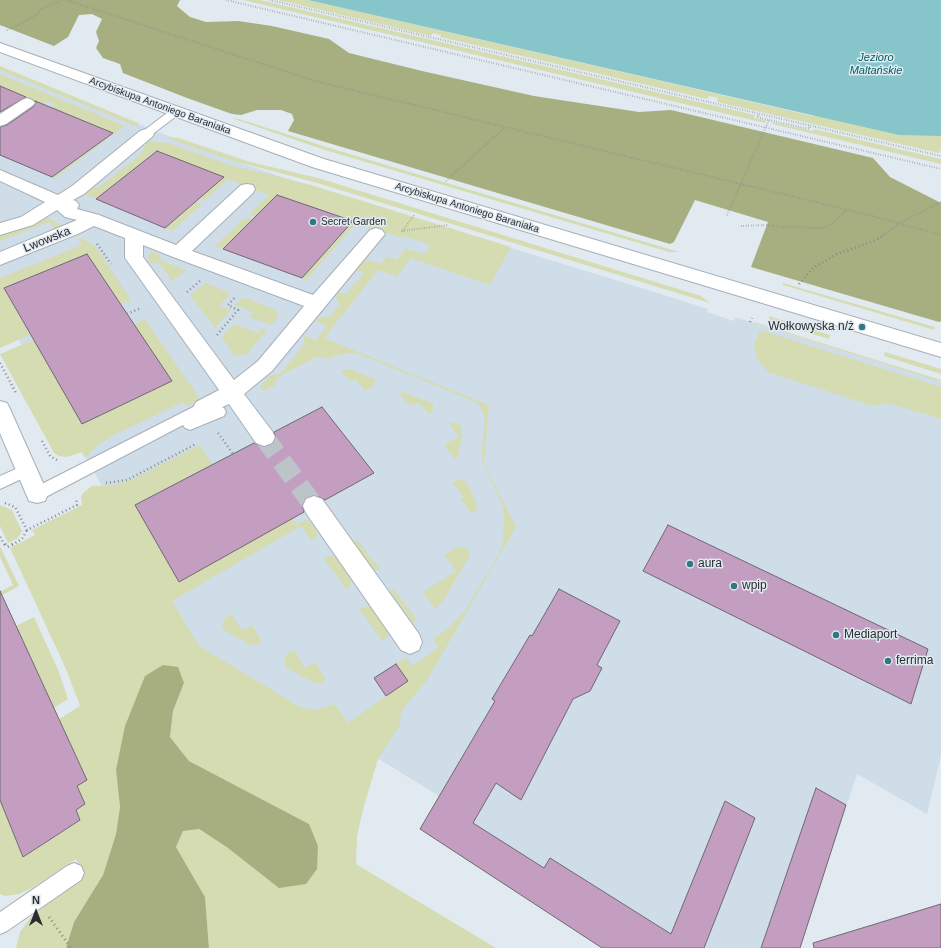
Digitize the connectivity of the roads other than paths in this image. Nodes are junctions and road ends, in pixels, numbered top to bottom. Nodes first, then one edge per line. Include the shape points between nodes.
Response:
1 (0, 47) edge
2 (27, 103) dead end
3 (175, 112) junction
4 (0, 121) edge
5 (146, 134) joint
6 (0, 175) edge
7 (247, 189) dead end
8 (63, 195) junction
9 (92, 219) junction
10 (0, 228) edge
11 (376, 234) dead end
12 (134, 236) junction
13 (178, 253) junction
14 (0, 260) edge
15 (317, 304) junction
16 (941, 350) edge
17 (235, 398) junction
18 (0, 409) edge
19 (211, 410) joint
20 (264, 437) tunnel mouth
21 (27, 470) junction
22 (0, 483) edge
23 (37, 494) joint
24 (314, 506) tunnel mouth
25 (410, 642) dead end
26 (74, 873) dead end
27 (0, 924) edge

1 - 3 street, Arcybiskupa Antoniego Baraniaka
2 - 4 street
3 - 5 lane
3 - 16 street, Arcybiskupa Antoniego Baraniaka via 318,163
5 - 8 street
6 - 8 street
7 - 13 street
8 - 9 street via 71,213
8 - 10 street, Lwowska via 27,221
9 - 12 street
9 - 14 street, Lwowska
11 - 15 street
12 - 13 street
12 - 17 street via 134,258
13 - 15 street
15 - 17 street
17 - 19 street
17 - 20 street
18 - 21 street
19 - 23 lane
21 - 22 lane
21 - 23 street
24 - 25 street
26 - 27 lane

